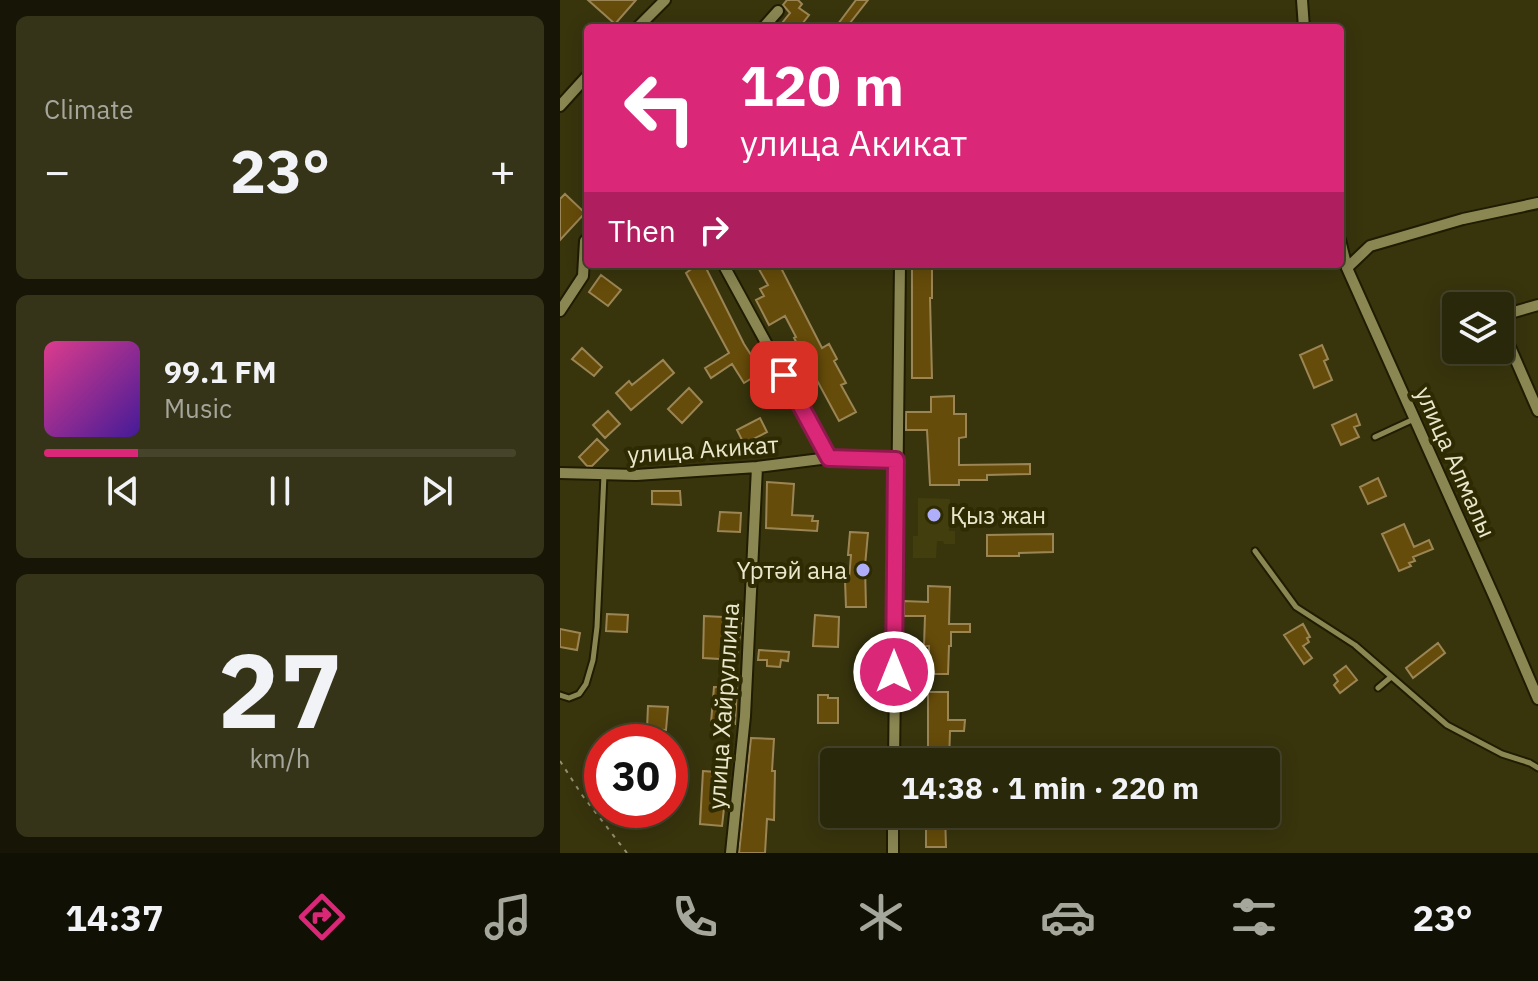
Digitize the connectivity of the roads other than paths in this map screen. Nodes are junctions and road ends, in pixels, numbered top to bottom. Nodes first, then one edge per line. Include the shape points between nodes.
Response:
1 (665, 0) edge
2 (1302, 0) edge
3 (778, 11) dead end
4 (641, 24) edge
5 (767, 24) edge
6 (1304, 24) edge
7 (584, 79) edge
8 (560, 106) edge
9 (1538, 203) edge
10 (1344, 256) edge
11 (584, 258) edge
12 (725, 268) edge
13 (900, 268) edge
14 (1347, 268) junction
15 (1538, 305) edge
16 (560, 311) edge
17 (1514, 312) edge
18 (1514, 356) edge
19 (1538, 411) edge
20 (1415, 419) junction
21 (1375, 437) dead end
22 (829, 458) junction
23 (896, 460) junction
24 (757, 467) junction
25 (560, 473) edge
26 (604, 475) junction
27 (1255, 551) dead end
28 (1391, 677) junction
29 (1378, 688) dead end
30 (560, 695) edge
31 (1538, 699) edge
32 (894, 748) edge
33 (1538, 768) edge
34 (893, 828) edge
35 (731, 853) edge
36 (893, 853) edge

1 - 4 street
2 - 6 street
3 - 5 street
7 - 8 street
9 - 14 street via 1370,246
10 - 14 street, улица Алмалы
11 - 16 street via 583,276
12 - 22 street
13 - 23 street
14 - 20 street, улица Алмалы
15 - 17 street
18 - 19 street
20 - 21 lane
20 - 31 street, улица Алмалы
22 - 23 street, улица Акикат
22 - 24 street, улица Акикат
23 - 32 street
24 - 26 street, улица Акикат
24 - 35 street, улица Хайруллина via 745,716
25 - 26 street, улица Акикат
26 - 30 lane via 593,660 579,694
27 - 28 lane via 1296,607 1355,645
28 - 29 lane
28 - 33 lane via 1447,725
34 - 36 street

